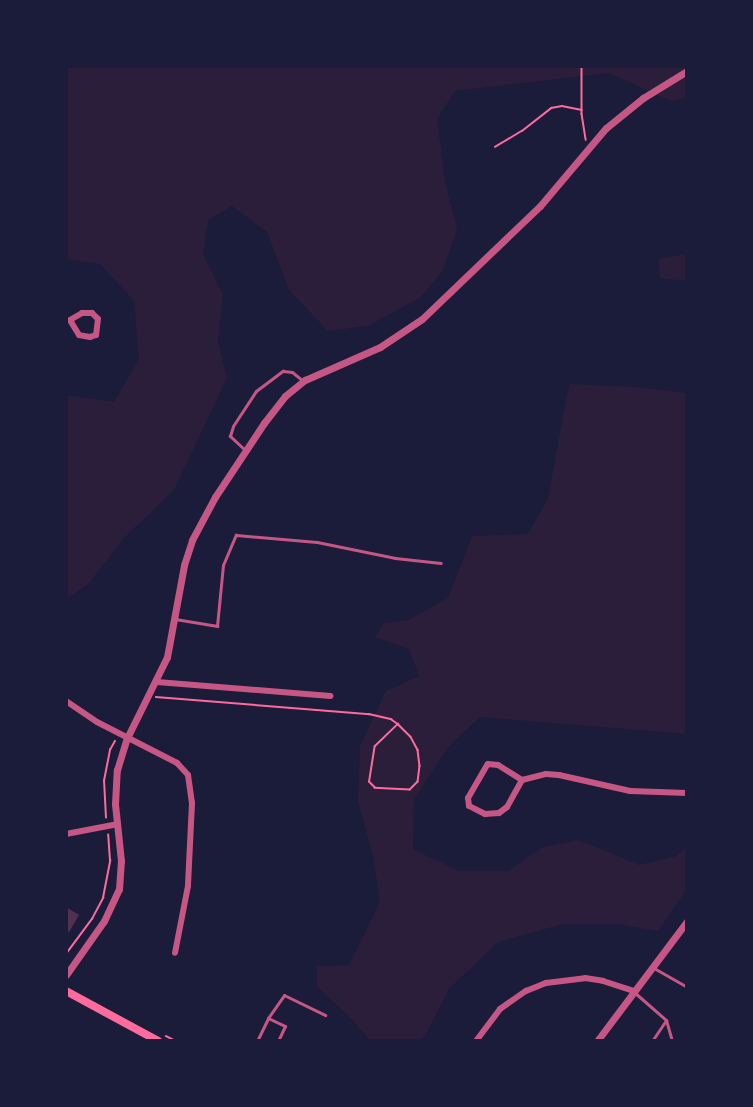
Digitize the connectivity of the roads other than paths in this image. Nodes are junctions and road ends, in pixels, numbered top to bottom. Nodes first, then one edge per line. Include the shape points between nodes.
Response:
1 (687, 71) edge
2 (68, 320) edge
3 (303, 381) junction
4 (247, 451) junction
5 (441, 563) dead end
6 (175, 620) junction
7 (157, 682) junction
8 (330, 696) dead end
9 (66, 701) edge
10 (127, 738) junction
11 (522, 780) junction
12 (687, 793) edge
13 (117, 824) junction
14 (66, 834) edge
15 (687, 921) edge
16 (175, 953) dead end
17 (652, 967) junction
18 (66, 975) edge
19 (687, 987) edge
20 (66, 991) edge
21 (633, 991) junction
22 (325, 1015) dead end
23 (268, 1018) junction
24 (666, 1020) junction
25 (158, 1041) edge
26 (257, 1041) edge
27 (278, 1041) edge
28 (476, 1041) edge
29 (597, 1041) edge
30 (652, 1041) edge
31 (672, 1041) edge

1 - 3 street via 618,117 540,206 422,319 380,348
2 - 2 street via 75,332 86,337 96,334 99,323 95,314 88,312
3 - 4 street via 277,406
3 - 4 lane via 292,372 283,371 256,391 230,436
4 - 6 street via 192,540
5 - 6 lane via 317,542 236,535 223,565 217,626
6 - 7 street
7 - 8 street
7 - 10 street
9 - 10 street
10 - 13 street via 114,781
10 - 16 street via 177,763 188,775 192,790 188,886
11 - 11 street via 507,807 499,813 485,814 469,806 468,798 488,764 498,765
11 - 12 street via 552,774 630,791
13 - 14 street
13 - 18 street via 121,868 115,902
15 - 17 street
17 - 19 lane
17 - 21 street
20 - 25 main road
21 - 24 lane
21 - 28 street via 585,978 546,983 500,1009
21 - 29 street
22 - 23 lane via 284,995
23 - 26 lane
23 - 27 lane via 285,1026
24 - 30 lane
24 - 31 lane

